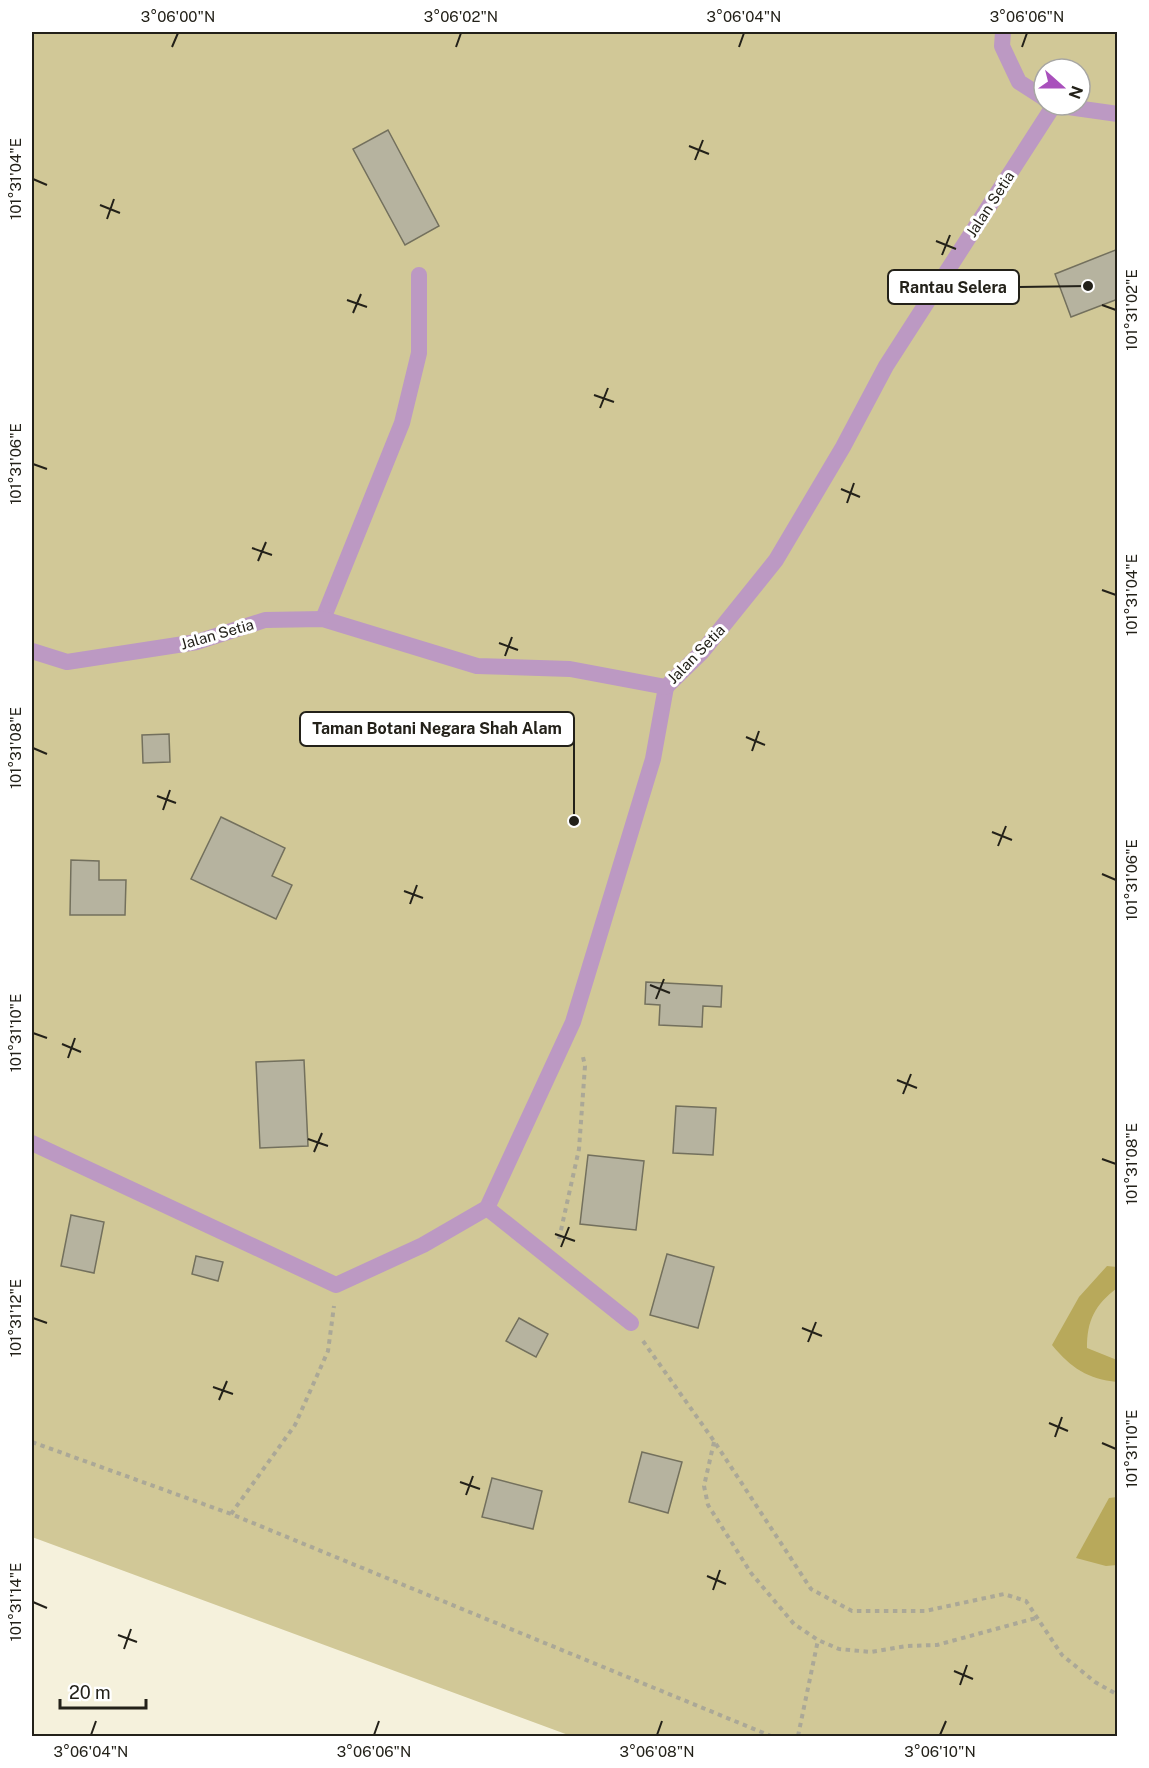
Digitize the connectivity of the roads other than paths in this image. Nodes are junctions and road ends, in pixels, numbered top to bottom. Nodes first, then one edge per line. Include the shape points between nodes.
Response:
1 (1003, 32) edge
2 (1032, 90) edge
3 (1092, 110) edge
4 (1118, 114) edge
5 (1046, 117) edge
6 (419, 275) dead end
7 (323, 619) junction
8 (32, 651) edge
9 (666, 687) junction
10 (32, 1143) edge
11 (487, 1208) junction
12 (631, 1323) road end

1 - 2 street via 1002,46 1019,82
3 - 4 street
5 - 9 street, Jalan Setia via 886,366 776,560 702,652
6 - 7 street via 419,353 402,423
7 - 8 street, Jalan Setia via 265,620 197,642 67,662
7 - 9 street, Jalan Setia via 477,666 570,669
9 - 11 street via 653,759 573,1022
10 - 11 street via 336,1285 423,1245
11 - 12 street

